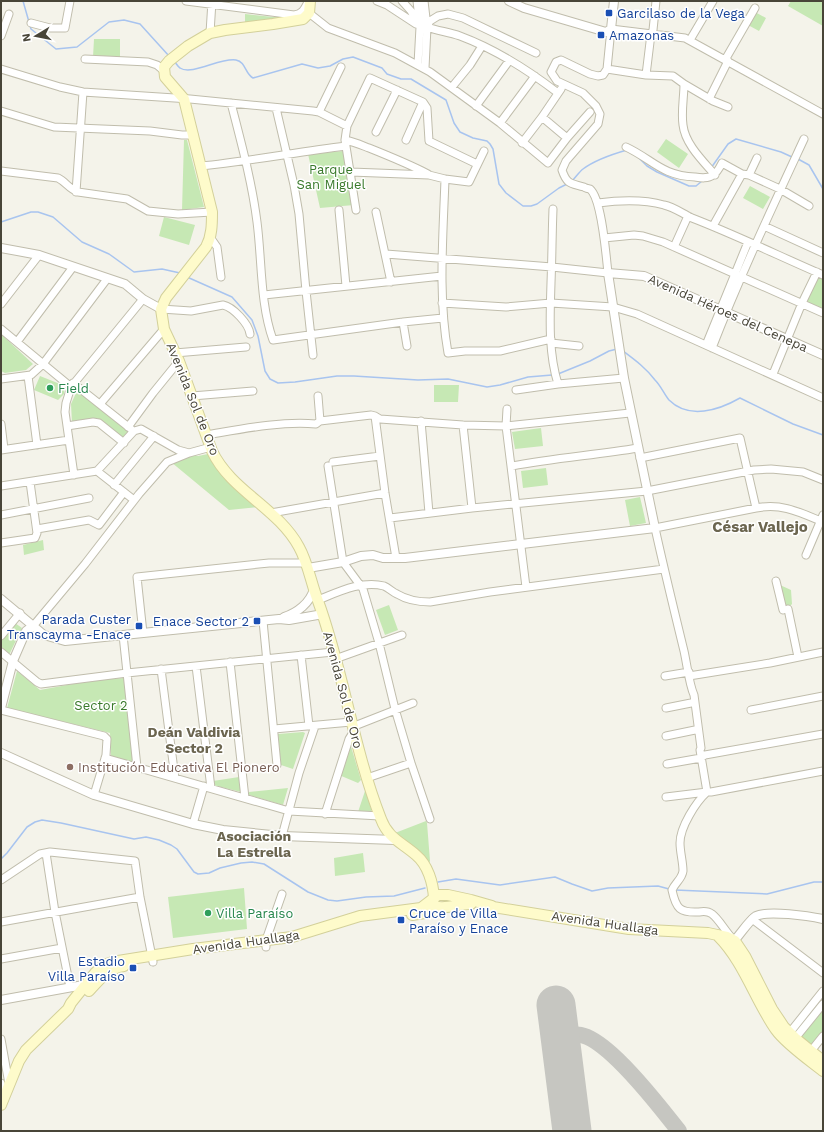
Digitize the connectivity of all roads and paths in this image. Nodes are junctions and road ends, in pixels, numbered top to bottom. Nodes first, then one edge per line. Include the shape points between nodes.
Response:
1 (70, 1) edge
2 (186, 1) edge
3 (310, 1) edge
4 (377, 1) edge
5 (402, 1) edge
6 (417, 1) edge
7 (424, 1) edge
8 (614, 1) edge
9 (656, 1) edge
10 (712, 1) edge
11 (511, 2) edge
12 (212, 3) edge
13 (755, 8) dead end
14 (309, 13) junction
15 (9, 14) dead end
16 (30, 23) dead end
17 (423, 27) junction
18 (611, 29) junction
19 (210, 33) junction
20 (651, 34) junction
21 (1, 36) edge
22 (693, 42) junction
23 (482, 46) junction
24 (536, 53) dead end
25 (85, 59) dead end
26 (727, 60) junction
27 (509, 61) junction
28 (418, 64) junction
29 (341, 66) dead end
30 (164, 68) junction
31 (425, 68) junction
32 (1, 69) edge
33 (607, 70) junction
34 (646, 75) junction
35 (535, 76) junction
36 (684, 84) junction
37 (452, 87) junction
38 (396, 90) junction
39 (83, 92) junction
40 (184, 99) junction
41 (709, 99) junction
42 (423, 102) junction
43 (231, 103) junction
44 (476, 106) junction
45 (728, 107) dead end
46 (276, 108) junction
47 (1, 111) edge
48 (319, 112) junction
49 (590, 112) dead end
50 (823, 114) edge
51 (542, 117) junction
52 (500, 123) junction
53 (347, 126) junction
54 (79, 128) junction
55 (376, 132) dead end
56 (194, 135) junction
57 (567, 138) junction
58 (406, 140) dead end
59 (803, 141) dead end
60 (522, 142) junction
61 (345, 143) junction
62 (626, 147) dead end
63 (484, 150) dead end
64 (286, 154) junction
65 (758, 158) dead end
66 (246, 161) junction
67 (477, 164) junction
68 (201, 166) junction
69 (1, 171) edge
70 (351, 172) junction
71 (713, 173) junction
72 (746, 174) junction
73 (429, 175) junction
74 (445, 179) junction
75 (780, 189) junction
76 (76, 192) junction
77 (597, 200) junction
78 (809, 206) dead end
79 (553, 209) dead end
80 (338, 210) dead end
81 (356, 210) dead end
82 (212, 212) junction
83 (376, 212) dead end
84 (688, 216) junction
85 (713, 226) junction
86 (764, 226) junction
87 (210, 237) junction
88 (604, 238) junction
89 (752, 243) junction
90 (674, 247) junction
91 (2, 249) edge
92 (823, 253) edge
93 (386, 254) junction
94 (39, 255) junction
95 (442, 257) junction
96 (73, 266) junction
97 (552, 267) junction
98 (608, 273) junction
99 (820, 274) edge
100 (738, 275) junction
101 (221, 276) dead end
102 (442, 276) junction
103 (107, 279) junction
104 (391, 282) junction
105 (346, 286) junction
106 (306, 291) junction
107 (264, 295) junction
108 (143, 298) junction
109 (442, 303) junction
110 (551, 303) junction
111 (802, 303) junction
112 (1, 304) edge
113 (613, 307) junction
114 (161, 309) junction
115 (723, 311) junction
116 (823, 312) edge
117 (443, 318) junction
118 (403, 322) junction
119 (164, 328) junction
120 (1, 329) edge
121 (250, 334) dead end
122 (311, 335) junction
123 (787, 339) junction
124 (551, 341) junction
125 (17, 342) junction
126 (407, 346) dead end
127 (579, 346) dead end
128 (709, 346) junction
129 (246, 347) dead end
130 (313, 355) dead end
131 (823, 355) edge
132 (177, 357) junction
133 (43, 364) junction
134 (623, 374) junction
135 (773, 374) junction
136 (28, 376) junction
137 (1, 379) edge
138 (558, 384) junction
139 (72, 385) junction
140 (516, 390) dead end
141 (253, 391) dead end
142 (192, 396) junction
143 (318, 396) dead end
144 (823, 398) edge
145 (100, 404) junction
146 (507, 409) dead end
147 (630, 413) junction
148 (376, 416) junction
149 (420, 421) junction
150 (320, 422) junction
151 (1, 424) edge
152 (463, 425) junction
153 (67, 426) junction
154 (506, 426) junction
155 (131, 429) junction
156 (206, 435) junction
157 (154, 436) junction
158 (69, 440) junction
159 (124, 443) junction
160 (37, 445) junction
161 (211, 447) junction
162 (638, 448) junction
163 (3, 450) edge
164 (189, 453) junction
165 (380, 456) junction
166 (640, 458) junction
167 (512, 466) junction
168 (748, 470) junction
169 (97, 471) junction
170 (74, 475) junction
171 (823, 480) edge
172 (30, 482) junction
173 (114, 485) junction
174 (1, 486) edge
175 (647, 491) junction
176 (124, 492) junction
177 (385, 493) junction
178 (89, 498) dead end
179 (134, 500) junction
180 (333, 502) junction
181 (516, 503) junction
182 (472, 508) junction
183 (756, 508) junction
184 (34, 509) junction
185 (271, 513) junction
186 (429, 513) junction
187 (1, 515) edge
188 (390, 518) junction
189 (822, 519) edge
190 (655, 528) junction
191 (37, 529) junction
192 (1, 543) edge
193 (520, 544) junction
194 (806, 555) dead end
195 (396, 558) junction
196 (343, 562) junction
197 (307, 565) junction
198 (664, 569) junction
199 (776, 581) dead end
200 (361, 585) junction
201 (526, 587) junction
202 (314, 589) junction
203 (1, 599) edge
204 (318, 600) junction
205 (20, 613) junction
206 (324, 614) junction
207 (279, 619) junction
208 (263, 621) junction
209 (34, 625) junction
210 (143, 633) junction
211 (123, 635) junction
212 (402, 635) dead end
213 (1, 636) edge
214 (379, 643) junction
215 (1, 652) edge
216 (823, 652) edge
217 (301, 655) junction
218 (334, 655) junction
219 (798, 657) junction
220 (266, 658) junction
221 (13, 661) junction
222 (230, 662) junction
223 (196, 666) junction
224 (161, 669) junction
225 (127, 673) junction
226 (689, 674) junction
227 (665, 676) dead end
228 (692, 690) junction
229 (823, 696) edge
230 (413, 703) dead end
231 (691, 703) junction
232 (666, 708) dead end
233 (1, 709) edge
234 (395, 710) junction
235 (751, 710) dead end
236 (312, 726) junction
237 (352, 727) junction
238 (274, 729) junction
239 (695, 730) junction
240 (823, 734) edge
241 (666, 736) dead end
242 (1, 753) edge
243 (700, 754) junction
244 (105, 758) junction
245 (411, 763) junction
246 (667, 764) dead end
247 (277, 765) dead end
248 (137, 767) junction
249 (823, 771) edge
250 (175, 778) junction
251 (367, 778) junction
252 (208, 787) junction
253 (707, 792) junction
254 (94, 795) junction
255 (666, 797) dead end
256 (245, 798) junction
257 (289, 811) junction
258 (326, 814) junction
259 (380, 816) junction
260 (430, 819) dead end
261 (193, 824) junction
262 (282, 836) junction
263 (395, 840) junction
264 (46, 852) junction
265 (1, 880) edge
266 (282, 894) dead end
267 (140, 897) junction
268 (437, 899) junction
269 (55, 912) junction
270 (752, 919) junction
271 (823, 919) edge
272 (718, 921) junction
273 (1, 922) edge
274 (718, 936) junction
275 (266, 943) junction
276 (731, 944) junction
277 (62, 948) junction
278 (1, 959) edge
279 (152, 959) junction
280 (823, 973) edge
281 (91, 984) junction
282 (70, 987) junction
283 (823, 990) edge
284 (1, 1000) edge
285 (822, 1005) edge
286 (823, 1036) edge
287 (1, 1039) edge
288 (790, 1039) junction
289 (811, 1051) junction
290 (823, 1061) edge
291 (823, 1071) edge
292 (6, 1078) edge
293 (2, 1101) edge

1 - 16 street via 65,28 50,28
2 - 12 street
3 - 12 street via 303,12 294,15
3 - 14 main road
4 - 17 street
5 - 17 street
6 - 17 street
7 - 17 street
8 - 18 street
9 - 20 street via 654,30
10 - 22 street
11 - 18 street via 603,32
12 - 19 street
13 - 26 street
14 - 19 main road via 303,19 294,22
14 - 28 street via 328,28
15 - 21 street
17 - 23 street via 459,35
17 - 24 street via 438,16 448,14 463,18
17 - 28 street
17 - 31 street
18 - 20 street
18 - 33 street
19 - 30 main road via 188,46
20 - 22 street via 685,38
20 - 34 street
22 - 26 street
23 - 27 street
23 - 37 street
25 - 30 street via 148,62
26 - 41 street
26 - 50 street
27 - 35 street
27 - 44 street
28 - 31 street
29 - 48 street
30 - 40 main road via 167,80
31 - 37 street
32 - 39 street
33 - 34 street
33 - 77 street via 598,76 561,60 556,62 551,72 557,81 583,93 600,114 598,124 566,161 562,170 565,179 572,184 590,189
34 - 36 street via 673,76
35 - 51 street via 559,91
35 - 52 street
36 - 41 street
36 - 71 street via 683,125 686,137
37 - 44 street
38 - 42 street
38 - 53 street via 370,78
38 - 55 street
39 - 40 street
39 - 54 street
40 - 43 street
40 - 56 main road
41 - 45 street
42 - 58 street
42 - 67 street via 427,108 429,141
43 - 46 street
43 - 66 street
44 - 52 street
46 - 48 street
46 - 64 street
47 - 54 street via 44,125
48 - 53 street
49 - 57 street
51 - 57 street
51 - 60 street
52 - 60 street
53 - 61 street
54 - 56 street
54 - 76 street
56 - 68 main road
57 - 60 street via 548,163
59 - 75 street
61 - 64 street
61 - 70 street
61 - 73 street via 351,141
62 - 71 street via 671,173 706,178
63 - 67 street
64 - 66 street
64 - 106 street via 299,214
65 - 72 street
66 - 68 street
66 - 107 street via 257,222
67 - 74 street via 469,182
68 - 82 main road
69 - 76 street via 58,178
70 - 73 street
70 - 81 street
71 - 72 street via 722,163
72 - 75 street
72 - 85 street
73 - 74 street
74 - 95 street
75 - 78 street
75 - 86 street
76 - 82 street via 127,199 148,211 178,214
77 - 84 street via 644,201 665,205
77 - 88 street
79 - 97 street
80 - 105 street
82 - 87 main road
83 - 93 street
84 - 85 street
84 - 90 street
85 - 89 street
86 - 89 street
86 - 92 street
87 - 101 street via 217,247
87 - 114 main road via 200,256 166,298
88 - 90 street via 643,236
88 - 98 street
89 - 99 street
89 - 100 street
90 - 100 street
91 - 94 street
93 - 95 street
93 - 104 street
94 - 96 street
94 - 112 street
95 - 97 street
95 - 102 street
96 - 103 street
96 - 125 street
97 - 98 street
97 - 110 street
98 - 113 street
98 - 115 street, Avenida Héroes del Cenepa via 644,276
99 - 111 street
100 - 111 street
100 - 115 street
102 - 104 street
102 - 109 street
103 - 108 street via 126,284
103 - 133 street
104 - 105 street
105 - 106 street
106 - 107 street
106 - 122 street
107 - 122 street via 273,340
108 - 114 street
108 - 139 street
109 - 110 street via 506,307
109 - 117 street
110 - 113 street
110 - 124 street
111 - 116 street
111 - 123 street
113 - 128 street via 637,314
113 - 134 street
114 - 119 main road, Avenida Sol de Oro
114 - 121 street via 191,311 227,306 249,328
115 - 123 street, Avenida Héroes del Cenepa
115 - 128 street
117 - 118 street
117 - 124 street via 448,354 465,351 500,351
118 - 122 street
118 - 126 street
119 - 132 main road, Avenida Sol de Oro
119 - 145 street
120 - 125 street
122 - 130 street
123 - 131 street, Avenida Héroes del Cenepa
123 - 135 street
124 - 127 street
124 - 138 street via 552,362
125 - 133 street
128 - 135 street
129 - 132 street
132 - 142 main road, Avenida Sol de Oro
132 - 155 street
133 - 136 street
133 - 139 street
134 - 138 street
134 - 147 street
135 - 144 street
136 - 137 street
136 - 160 street
138 - 140 street
139 - 145 street
139 - 153 street via 66,403
141 - 142 street
142 - 156 main road, Avenida Sol de Oro
143 - 150 street
145 - 155 street
146 - 154 street
147 - 154 street
147 - 162 street
148 - 149 street via 380,419
148 - 150 street
148 - 165 street
149 - 152 street
149 - 186 street
150 - 156 street via 290,423
151 - 163 street
152 - 154 street
152 - 182 street
153 - 158 street
153 - 159 street via 99,423
154 - 167 street
155 - 157 street via 141,429
155 - 159 street
156 - 161 main road, Avenida Sol de Oro
157 - 164 street via 178,450
157 - 173 street
158 - 160 street
158 - 170 street
159 - 169 street
160 - 163 street
161 - 164 street
161 - 185 main road, Avenida Sol de Oro via 228,475
162 - 166 street
162 - 167 street
164 - 179 street via 167,462
165 - 177 street
165 - 180 street via 330,464
166 - 168 street via 738,438 741,440
166 - 175 street
167 - 181 street
168 - 171 street via 803,472
168 - 175 street
168 - 183 street
169 - 170 street
169 - 173 street
170 - 172 street
172 - 174 street
172 - 184 street
173 - 176 street
175 - 181 street
175 - 190 street
176 - 179 street
176 - 191 street via 99,526 89,520
177 - 180 street
177 - 188 street
178 - 184 street
179 - 209 street
180 - 185 street
180 - 196 street
181 - 182 street
181 - 193 street
182 - 186 street
183 - 189 street via 784,507
183 - 190 street
184 - 187 street
184 - 191 street
185 - 197 main road, Avenida Sol de Oro via 294,538
186 - 188 street
188 - 195 street
189 - 194 street
190 - 193 street
190 - 198 street
191 - 192 street via 35,538
193 - 195 street
193 - 201 street
195 - 196 street via 373,555
196 - 197 street
196 - 200 street
197 - 202 main road, Avenida Sol de Oro
197 - 210 street via 269,563 138,577
198 - 201 street
198 - 226 street
199 - 219 street
200 - 201 street via 385,586 397,594 421,602
200 - 204 street
200 - 214 street
202 - 204 main road, Avenida Sol de Oro
202 - 207 street via 310,598 299,609
203 - 205 street
204 - 206 main road, Avenida Sol de Oro
205 - 209 street
205 - 213 street
206 - 207 street
206 - 218 main road, Avenida Sol de Oro
207 - 208 street
208 - 210 street
208 - 220 street
209 - 211 street via 44,635 60,640
209 - 221 street via 26,631
210 - 211 street
211 - 225 street
212 - 214 street
214 - 218 street
214 - 234 street
215 - 221 street
216 - 219 street
217 - 218 street
217 - 220 street
217 - 236 street
218 - 237 main road, Avenida Sol de Oro
219 - 226 street
220 - 222 street
220 - 238 street
221 - 225 street via 41,684
221 - 233 street
222 - 223 street
222 - 256 street
223 - 224 street
223 - 252 street
224 - 225 street
224 - 250 street
225 - 248 street
226 - 227 street
226 - 228 street
228 - 231 street
228 - 243 street
229 - 235 street
230 - 234 street
231 - 232 street
231 - 239 street
233 - 244 street via 104,736 108,743
234 - 237 street
234 - 245 street
236 - 237 street
236 - 238 street
236 - 257 street
237 - 251 main road, Avenida Sol de Oro
237 - 258 street
238 - 247 street
239 - 241 street
239 - 243 street
240 - 243 street
242 - 254 street
243 - 246 street
243 - 253 street
244 - 248 street
244 - 254 street
245 - 251 street
245 - 260 street
248 - 250 street
249 - 253 street
250 - 252 street
251 - 259 main road, Avenida Sol de Oro
252 - 256 street
252 - 261 street
253 - 255 street
253 - 272 street via 699,799 682,832 682,875 672,890 676,904 681,910 707,912
254 - 261 street
256 - 257 street
257 - 258 street
257 - 262 street
258 - 259 street
259 - 263 main road, Avenida Sol de Oro
261 - 262 street
262 - 263 street
263 - 268 main road, Avenida Sol de Oro via 422,862
264 - 265 street
264 - 267 street via 135,861
264 - 269 street
266 - 275 street
267 - 269 street
267 - 279 street
268 - 274 main road, Avenida Huallaga via 623,928 708,933
268 - 275 main road, Avenida Huallaga via 421,908 360,916
269 - 273 street
269 - 277 street
270 - 271 street via 759,915 782,914
270 - 276 street
270 - 280 street
272 - 274 street
272 - 276 street
274 - 276 main road
275 - 279 main road, Avenida Huallaga via 193,948
276 - 288 main road via 745,956
277 - 278 street
277 - 282 street
279 - 281 main road, Avenida Huallaga via 104,965 95,973
281 - 282 street
281 - 292 main road, Avenida Huallaga via 74,1006 26,1050
282 - 284 street
283 - 288 street
285 - 288 street
286 - 289 street
287 - 292 street
288 - 289 main road
288 - 291 main road
289 - 290 main road
292 - 293 main road, Avenida Huallaga

